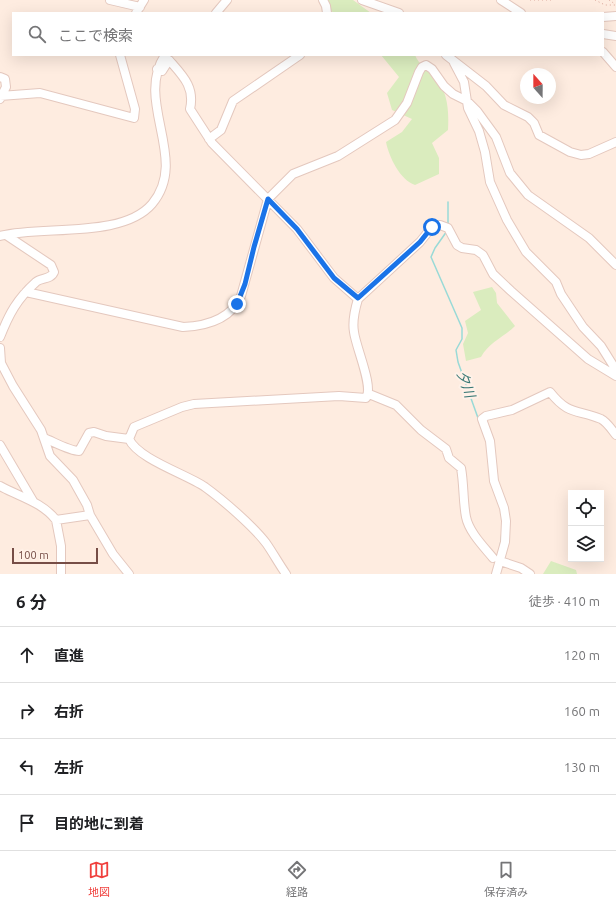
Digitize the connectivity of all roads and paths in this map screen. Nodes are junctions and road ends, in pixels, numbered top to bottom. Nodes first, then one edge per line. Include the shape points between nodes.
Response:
1 (110, 0) edge
2 (227, 0) edge
3 (323, 0) edge
4 (362, 0) edge
5 (501, 0) edge
6 (530, 0) edge
7 (554, 0) edge
8 (595, 0) edge
9 (609, 0) edge
10 (616, 5) edge
11 (140, 7) edge
12 (217, 12) edge
13 (327, 12) edge
14 (396, 12) edge
15 (519, 12) edge
16 (616, 16) edge
17 (604, 17) edge
18 (604, 34) edge
19 (616, 36) edge
20 (604, 53) edge
21 (120, 56) edge
22 (164, 56) edge
23 (299, 56) edge
24 (447, 56) edge
25 (454, 63) junction
26 (616, 67) edge
27 (157, 69) junction
28 (0, 77) edge
29 (0, 97) edge
30 (467, 101) junction
31 (210, 139) junction
32 (616, 142) edge
33 (268, 199) junction
34 (3, 235) edge
35 (616, 264) edge
36 (26, 292) junction
37 (358, 298) junction
38 (0, 337) edge
39 (0, 348) edge
40 (616, 370) edge
41 (616, 376) edge
42 (369, 394) junction
43 (616, 435) edge
44 (44, 438) junction
45 (129, 439) junction
46 (0, 444) edge
47 (0, 486) edge
48 (33, 501) junction
49 (90, 515) junction
50 (56, 520) junction
51 (497, 560) junction
52 (61, 574) edge
53 (129, 574) edge
54 (286, 574) edge
55 (496, 574) edge
56 (530, 574) edge

1 - 11 street
2 - 12 street
3 - 13 street
4 - 14 street
5 - 15 street
6 - 7 path
8 - 10 path via 605,5
9 - 10 path
16 - 17 street
18 - 19 street
20 - 26 street
21 - 29 street via 135,110 134,118 40,93
22 - 27 street
23 - 31 street via 233,101 221,130
24 - 25 street
25 - 30 street via 464,82
25 - 32 street via 486,86 504,105 528,117 534,123 538,135 570,152 589,154
27 - 31 street via 162,71 169,60 187,81 192,101 190,109
27 - 34 street via 154,95 166,165 162,188 152,204 135,218 121,223
28 - 29 street via 5,80 6,87
30 - 33 street via 444,86 432,69 426,65 422,66 407,103 395,120 338,156 293,174
30 - 35 street via 496,137 510,174 528,195 589,238
30 - 40 street via 479,130 490,182 507,220 526,252 556,282 583,327 601,346
31 - 33 street
33 - 36 street via 245,284 237,304 226,316 196,326 183,327
33 - 37 street via 297,229 334,278
34 - 36 street via 51,265 54,272 50,277 37,280
36 - 38 street via 15,303
37 - 41 street via 420,242 432,227 440,225 448,228 462,248 476,250 483,255 493,274 511,291 588,358
37 - 42 street via 354,311 354,332 369,385
39 - 44 street via 1,363 12,386
42 - 45 street via 366,398 206,403 182,407 134,427
42 - 51 street via 396,405 421,430 446,449 449,458 461,468 466,518 479,541
43 - 51 street via 602,420 575,412 559,403 550,392 512,410 482,419 490,441 494,481 504,508 505,542
44 - 45 street via 72,451 79,451 89,433
44 - 49 street via 50,456 73,480
45 - 54 street via 131,444 147,456 205,487 224,503 265,542
46 - 48 street
47 - 48 street
48 - 50 street
49 - 50 street
49 - 53 street via 113,554
50 - 52 street via 61,546
51 - 55 street
51 - 56 street via 521,568

